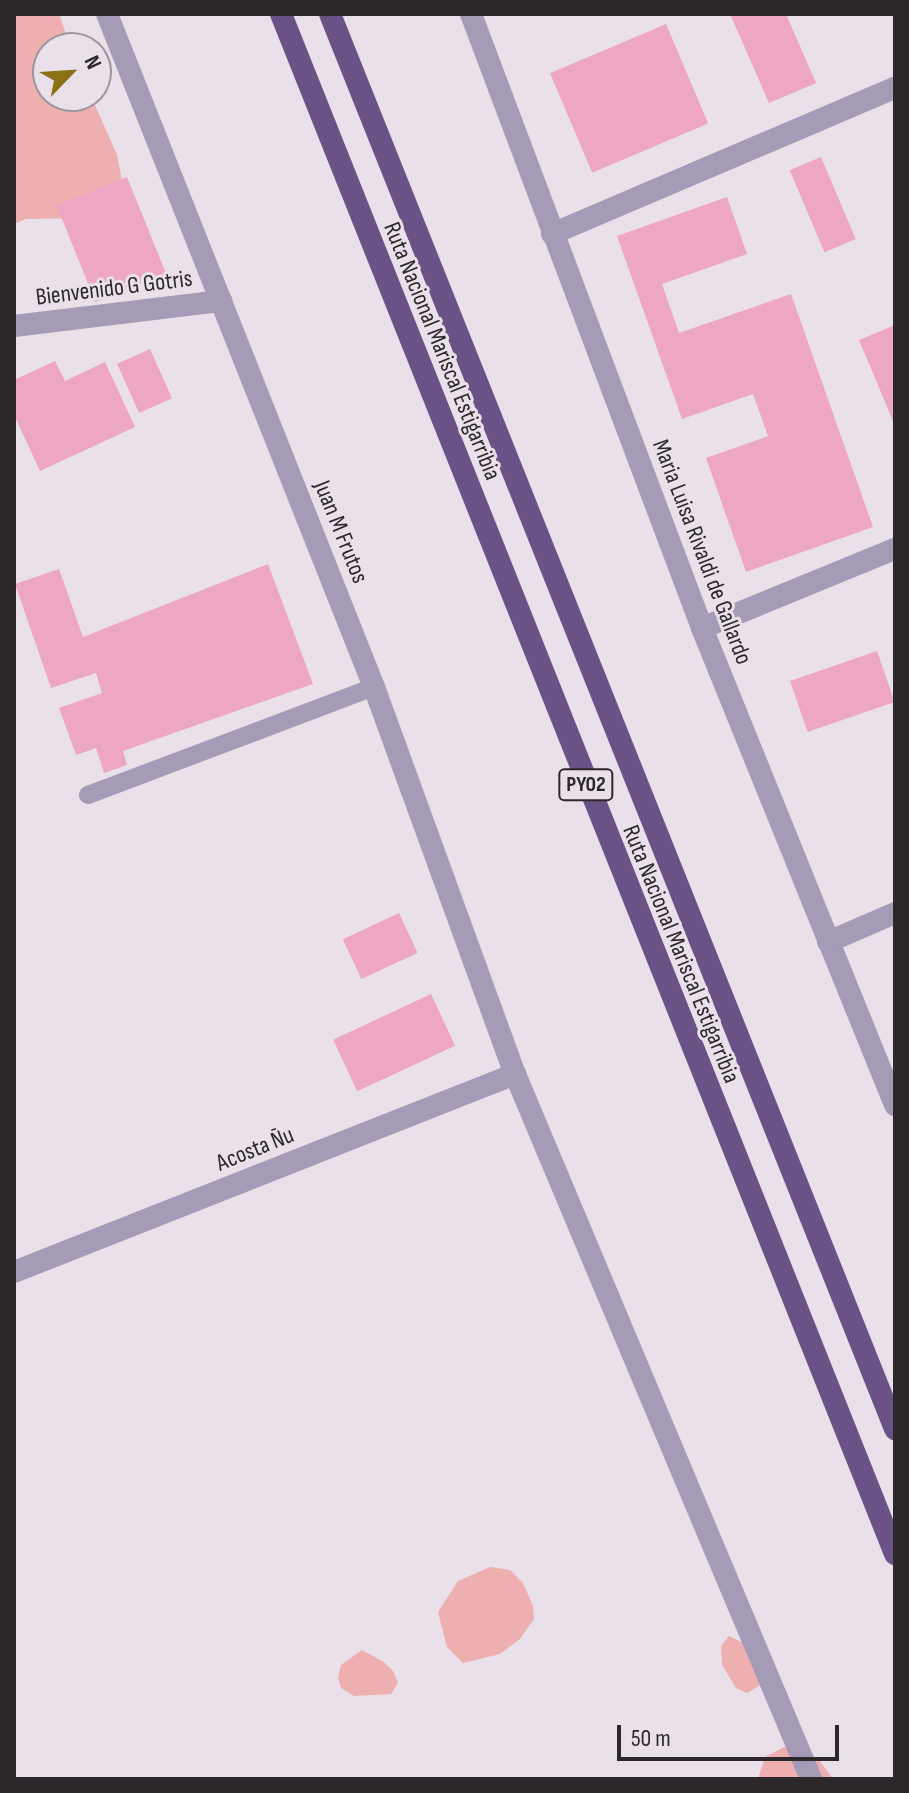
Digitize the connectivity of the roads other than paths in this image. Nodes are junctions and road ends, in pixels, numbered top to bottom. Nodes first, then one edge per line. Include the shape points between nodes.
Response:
1 (107, 14) edge
2 (281, 14) edge
3 (330, 14) edge
4 (471, 14) edge
5 (895, 88) edge
6 (552, 234) junction
7 (221, 301) junction
8 (14, 326) edge
9 (895, 549) edge
10 (702, 628) junction
11 (374, 687) junction
12 (88, 795) dead end
13 (895, 913) edge
14 (828, 942) junction
15 (515, 1074) junction
16 (895, 1105) edge
17 (14, 1272) edge
18 (895, 1429) edge
19 (895, 1554) edge
20 (811, 1779) edge

1 - 7 street, Juan M Frutos
2 - 19 highway, Ruta Nacional Mariscal Estigarribia / PY02
3 - 18 highway, Ruta Nacional Mariscal Estigarribia / PY02
4 - 6 street, Maria Luisa Rivaldi de Gallardo
5 - 6 street
6 - 10 street, Maria Luisa Rivaldi de Gallardo
7 - 8 street, Bienvenido G Gotris
7 - 11 street, Juan M Frutos
9 - 10 street
10 - 14 street, Maria Luisa Rivaldi de Gallardo
11 - 12 lane
11 - 15 street, Juan M Frutos
13 - 14 street
14 - 16 street, Maria Luisa Rivaldi de Gallardo
15 - 17 street, Acosta Ñu
15 - 20 street, Juan M Frutos

